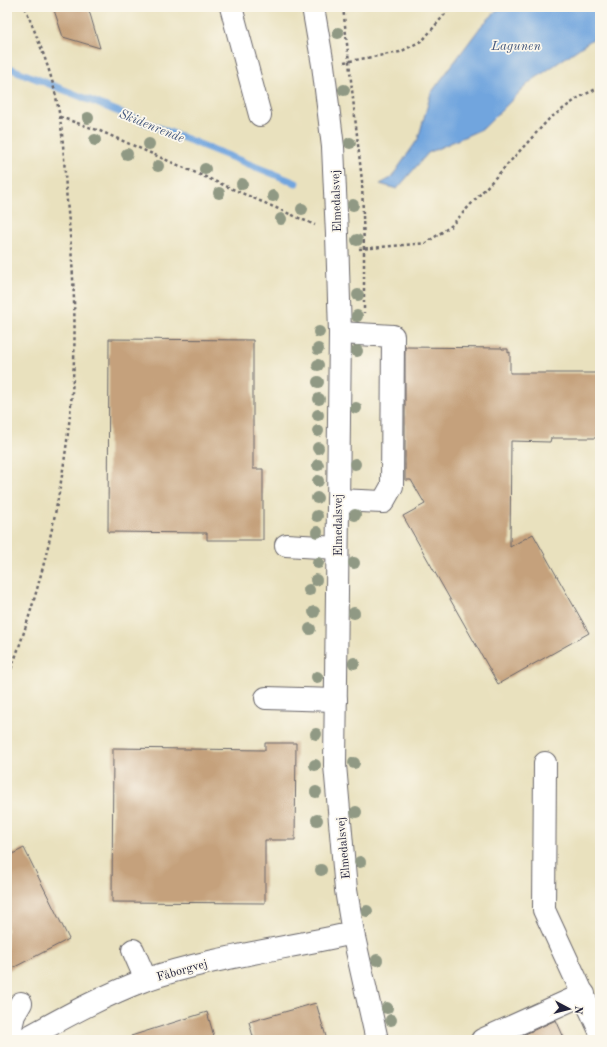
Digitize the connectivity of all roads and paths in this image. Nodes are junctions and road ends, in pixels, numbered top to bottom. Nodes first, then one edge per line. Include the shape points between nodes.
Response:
1 (25, 7) edge
2 (230, 7) edge
3 (313, 7) edge
4 (450, 7) edge
5 (323, 65) junction
6 (600, 87) edge
7 (260, 116) dead end
8 (60, 117) junction
9 (337, 235) junction
10 (364, 249) dead end
11 (340, 333) junction
12 (338, 500) junction
13 (286, 545) dead end
14 (337, 548) junction
15 (7, 680) edge
16 (266, 698) dead end
17 (336, 700) junction
18 (545, 763) dead end
19 (353, 933) junction
20 (133, 950) dead end
21 (146, 980) junction
22 (584, 994) junction
23 (21, 1002) dead end
24 (600, 1031) edge
25 (8, 1040) edge
26 (23, 1040) edge
27 (377, 1040) edge
28 (482, 1040) edge

1 - 8 path via 48,66
2 - 7 street
3 - 5 street, Elmedalsvej
4 - 5 path via 423,40 400,52
5 - 9 street, Elmedalsvej via 333,147
6 - 10 path via 578,98 549,119 451,226 426,243
8 - 9 path via 100,131
8 - 15 path via 72,259 74,360 67,446 52,533 23,639
9 - 11 street, Elmedalsvej
11 - 12 street, Elmedalsvej
11 - 12 street via 393,336 392,486 383,502
12 - 14 street, Elmedalsvej
13 - 14 street
14 - 17 street, Elmedalsvej
16 - 17 street
17 - 19 street, Elmedalsvej via 335,765 346,890
18 - 22 street via 544,910
19 - 21 street, Fåborgvej via 212,961
19 - 27 street, Elmedalsvej
20 - 21 street
21 - 26 street, Fåborgvej via 82,1007
22 - 24 street
22 - 28 street
23 - 25 street via 14,1015

